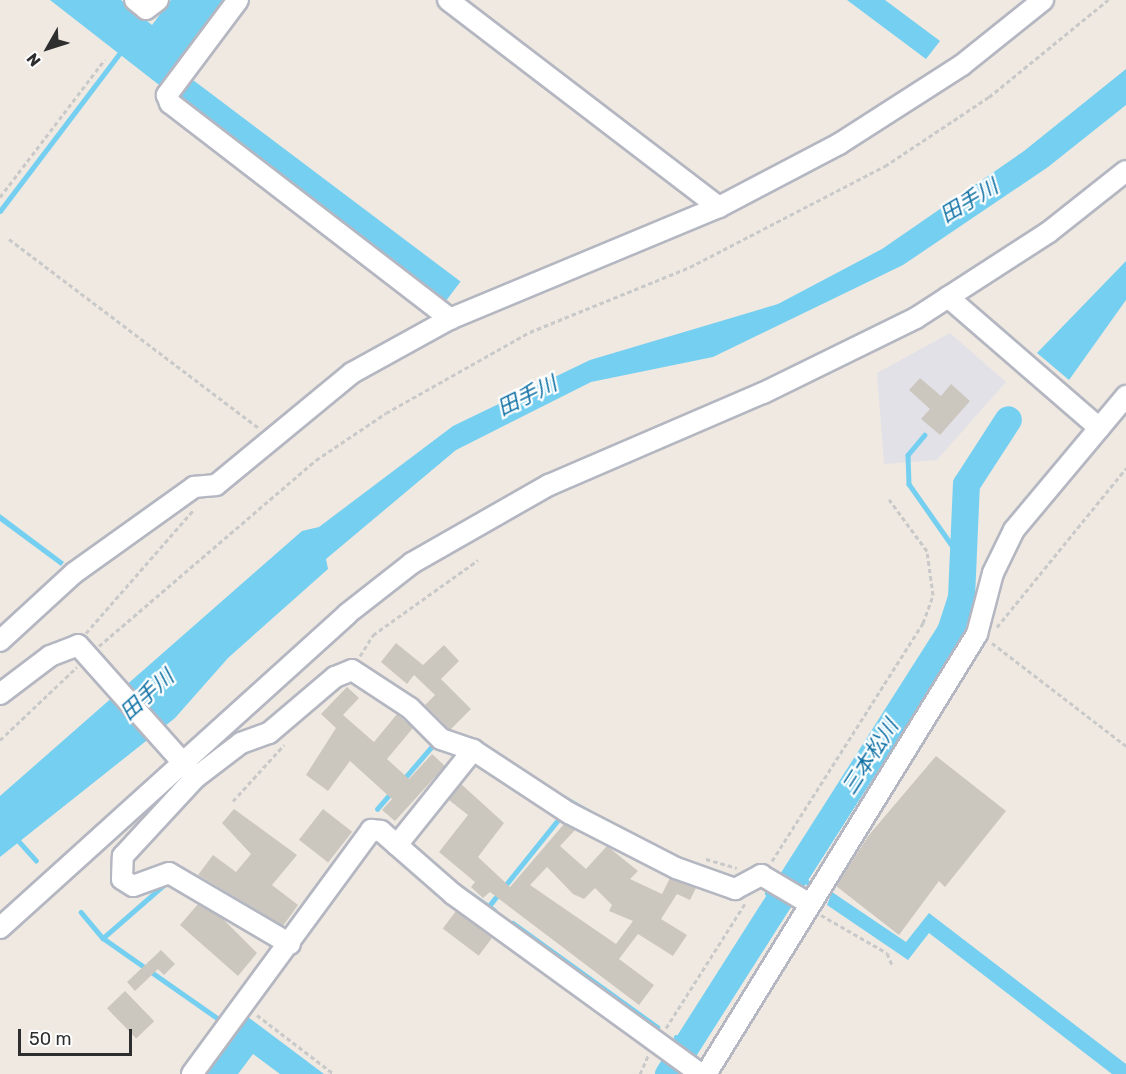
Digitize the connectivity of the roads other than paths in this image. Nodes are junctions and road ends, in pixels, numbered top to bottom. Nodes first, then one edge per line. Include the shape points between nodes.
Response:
1 (135, 0) edge
2 (158, 0) edge
3 (238, 0) edge
4 (448, 0) edge
5 (1043, 0) edge
6 (1126, 171) edge
7 (719, 207) junction
8 (948, 297) junction
9 (450, 319) junction
10 (1126, 396) edge
11 (1099, 428) junction
12 (0, 641) edge
13 (0, 694) edge
14 (473, 750) junction
15 (185, 766) junction
16 (397, 845) junction
17 (810, 904) junction
18 (0, 928) edge
19 (290, 944) junction
20 (192, 1074) edge
21 (701, 1074) edge
22 (706, 1074) edge

1 - 2 street via 146,9
3 - 9 street via 166,95 170,103
4 - 7 street
5 - 7 street via 962,65 839,144
6 - 8 street via 1049,232
7 - 9 street
8 - 11 street
8 - 15 street via 763,393 549,485 451,539 347,614
9 - 12 street via 352,373 270,436 216,485 194,487 92,560
10 - 11 street
11 - 17 street via 1014,530 993,573 981,636
13 - 15 street via 50,656 88,655
14 - 15 street via 441,738 410,708 351,670 335,677 269,732
14 - 16 street
14 - 17 street via 569,813 676,868 735,889 753,880
15 - 18 street
15 - 19 street via 123,856 122,879 133,886 169,873
16 - 19 street via 371,830
16 - 21 street via 453,894
17 - 22 street
19 - 20 street

